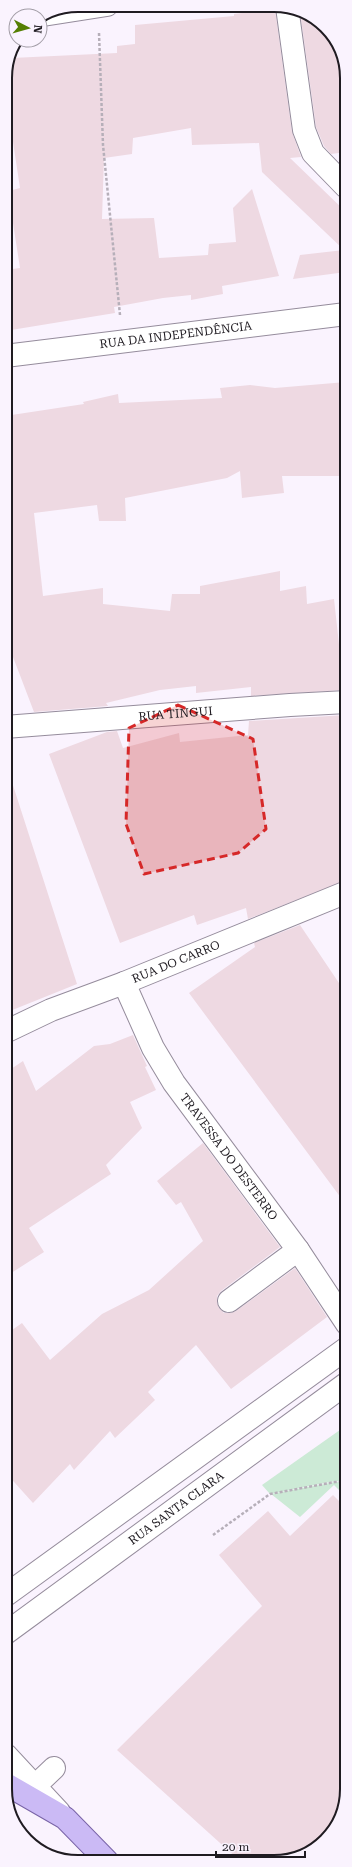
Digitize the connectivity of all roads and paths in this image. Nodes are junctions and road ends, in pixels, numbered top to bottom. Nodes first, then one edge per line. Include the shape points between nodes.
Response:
1 (96, 12) edge
2 (288, 13) edge
3 (340, 181) edge
4 (340, 315) edge
5 (122, 342) junction
6 (12, 355) edge
7 (340, 702) edge
8 (12, 726) edge
9 (340, 895) edge
10 (124, 983) junction
11 (12, 1029) edge
12 (298, 1250) junction
13 (229, 1301) dead end
14 (340, 1313) edge
15 (340, 1353) edge
16 (340, 1388) edge
17 (340, 1482) edge
18 (213, 1535) dead end
19 (12, 1591) edge
20 (12, 1629) edge
21 (12, 1761) edge
22 (54, 1768) dead end
23 (35, 1786) junction
24 (12, 1787) edge
25 (65, 1818) junction
26 (101, 1855) edge

1 - 5 path via 103,145
2 - 3 street via 304,130 313,153
4 - 5 street, RUA DA INDEPENDÊNCIA
5 - 6 street, RUA DA INDEPENDÊNCIA
7 - 8 street, RUA TINGUI
9 - 10 street, RUA DO CARRO
10 - 11 street, RUA DO CARRO via 51,1010
10 - 12 street, TRAVESSA DO DESTERRO via 153,1048 174,1083
12 - 13 street
12 - 14 street, TRAVESSA DO DESTERRO
15 - 19 street
16 - 20 street, RUA SANTA CLARA
17 - 18 path via 270,1494
21 - 23 street
22 - 23 street
23 - 25 street
24 - 25 main road
25 - 26 main road

